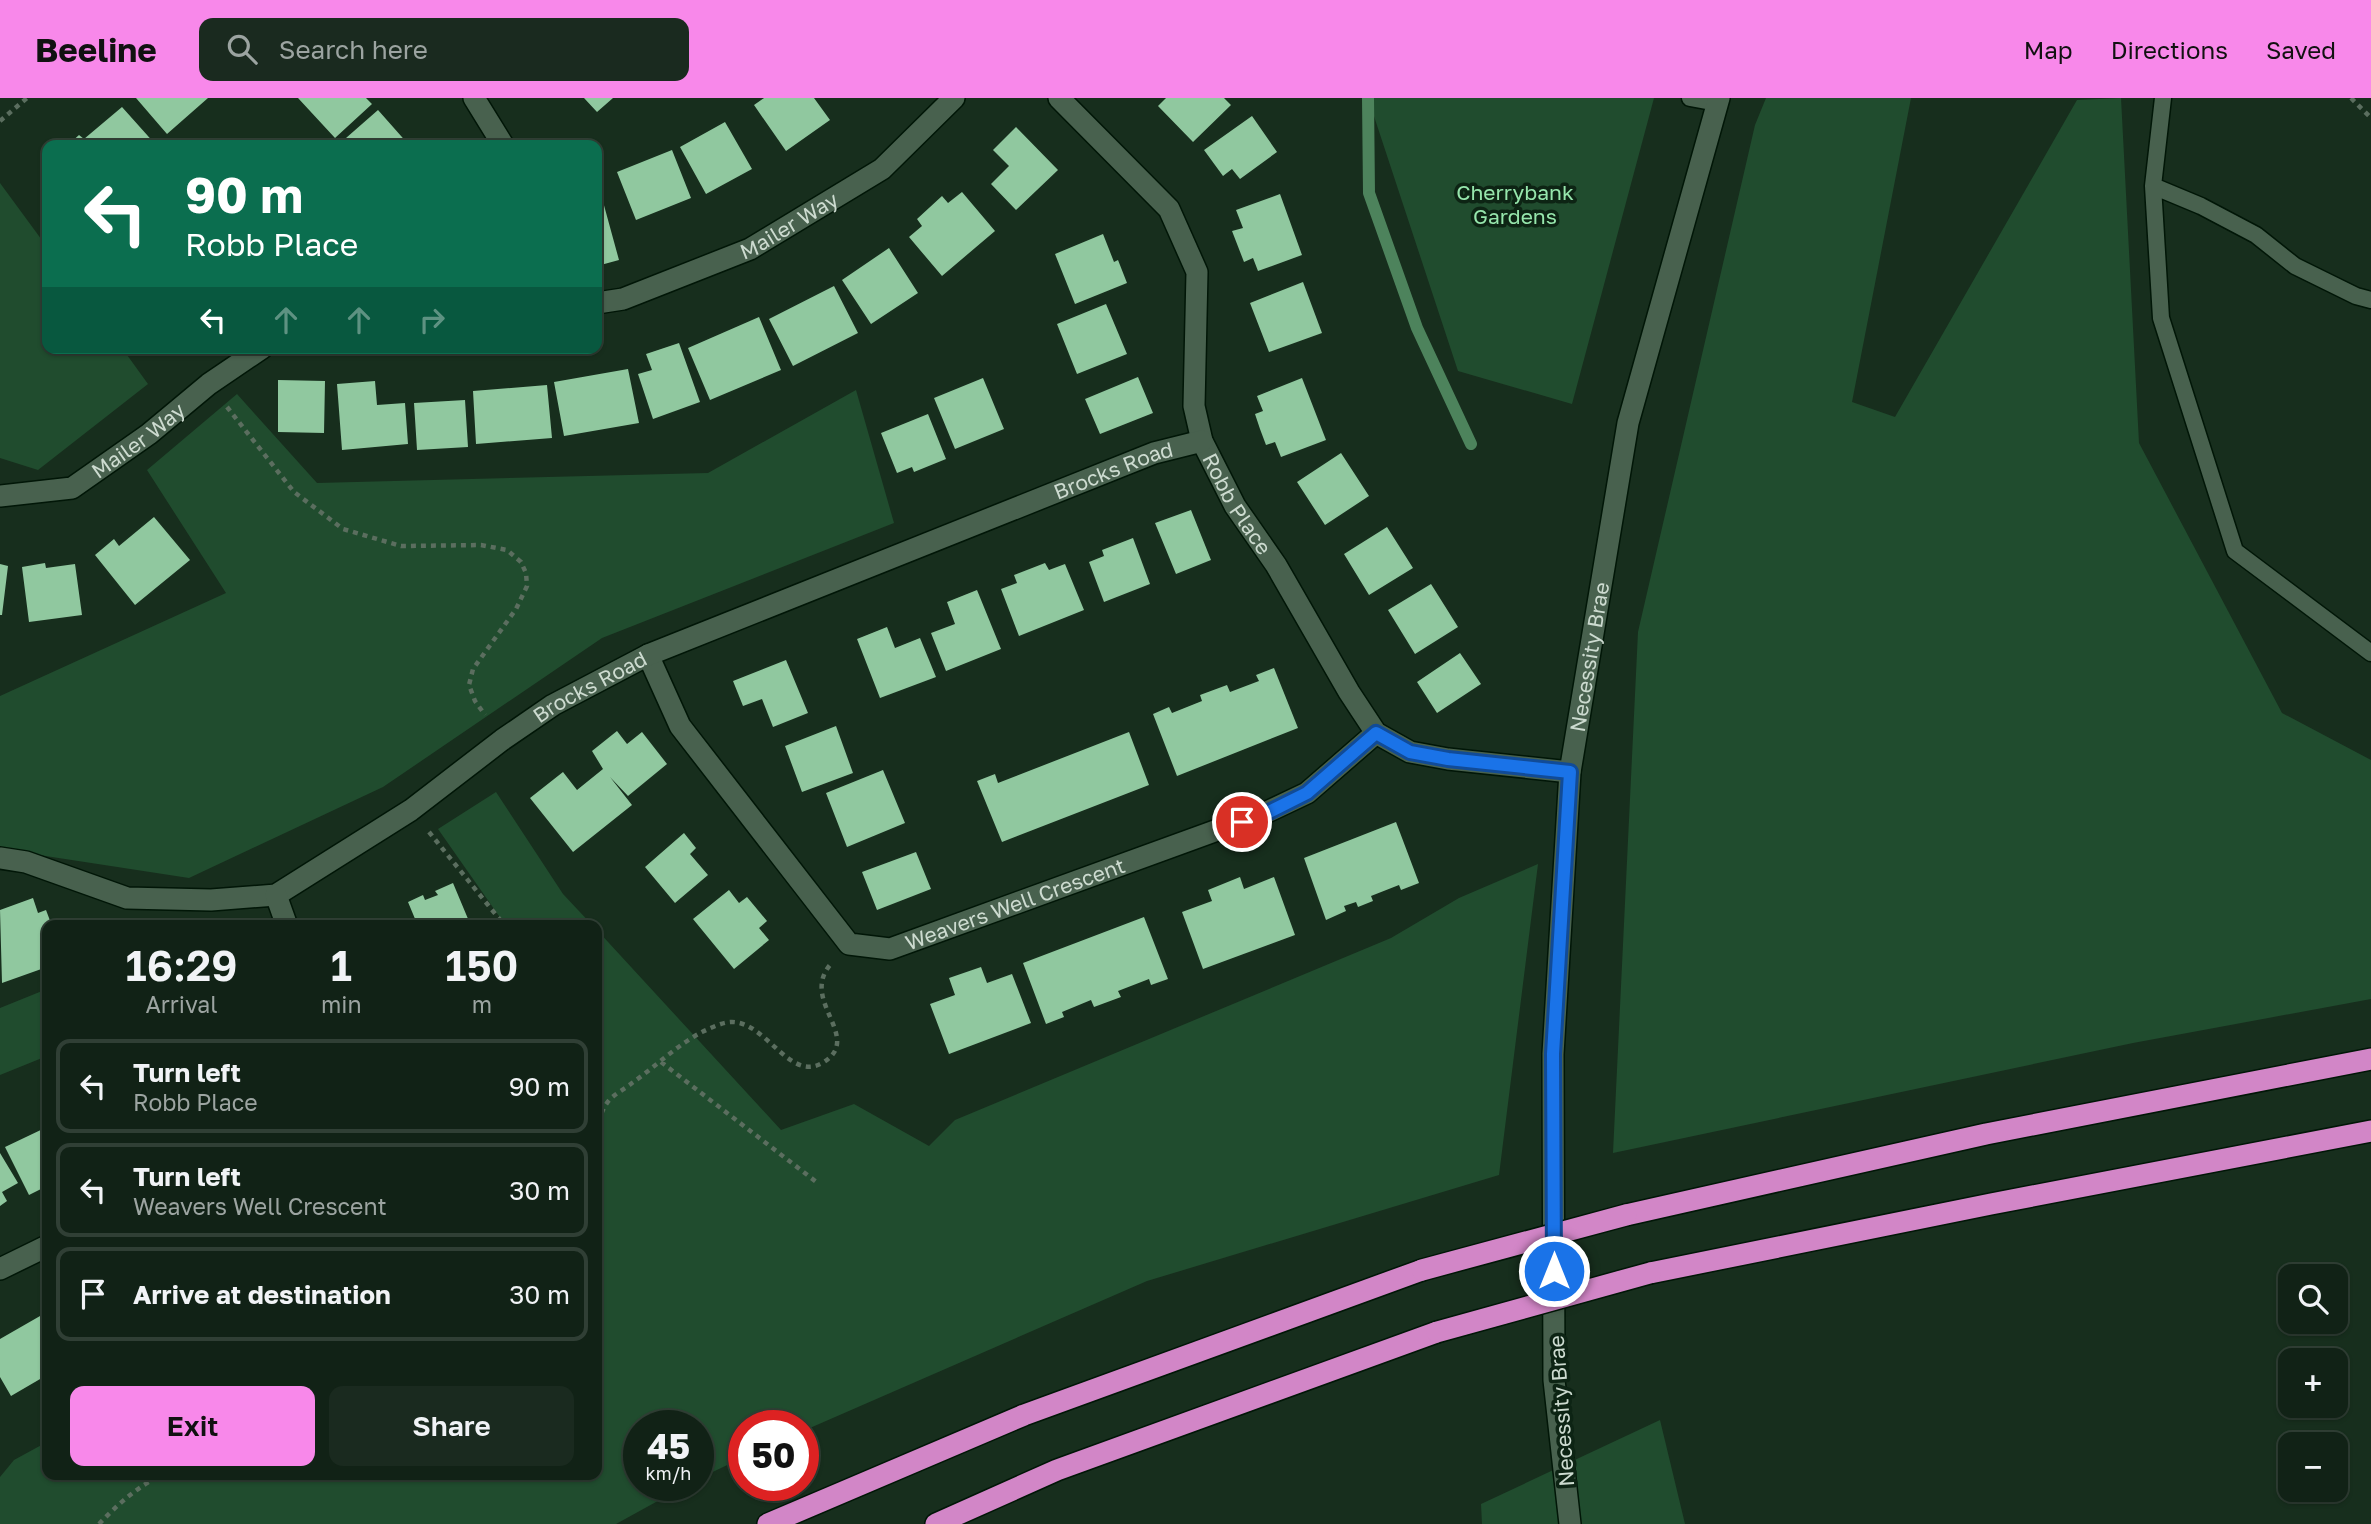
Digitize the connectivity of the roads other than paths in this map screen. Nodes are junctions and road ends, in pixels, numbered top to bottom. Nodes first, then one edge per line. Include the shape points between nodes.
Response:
1 (474, 98) edge
2 (954, 98) edge
3 (1059, 98) edge
4 (1690, 98) edge
5 (2163, 98) edge
6 (1718, 101) edge
7 (500, 140) edge
8 (2153, 186) junction
9 (2371, 300) edge
10 (602, 302) edge
11 (253, 354) edge
12 (1202, 441) junction
13 (0, 496) edge
14 (2371, 653) edge
15 (648, 655) junction
16 (1376, 733) junction
17 (1570, 772) junction
18 (0, 858) edge
19 (276, 895) junction
20 (285, 920) edge
21 (2371, 1059) edge
22 (2371, 1131) edge
23 (42, 1248) edge
24 (0, 1269) edge
25 (768, 1524) edge
26 (936, 1524) edge
27 (1570, 1524) edge

1 - 7 street
2 - 10 street, Mailer Way via 882,169 750,249 623,299
3 - 12 street, Robb Place via 1169,209 1197,272 1194,406
4 - 6 lane
5 - 8 lane
6 - 17 street, Necessity Brae via 1628,423
8 - 9 lane via 2256,235 2295,266
8 - 14 lane via 2161,318 2235,551
11 - 13 street, Mailer Way via 72,488
12 - 15 street, Brocks Road via 1154,453
12 - 16 street, Robb Place via 1235,506 1276,565
15 - 16 street, Weavers Well Crescent via 680,726 849,944 890,949 1267,813 1307,793
15 - 19 street, Brocks Road via 553,705 411,810
16 - 17 street, Robb Place via 1410,752
17 - 27 street, Necessity Brae via 1553,1054 1554,1380
18 - 19 street, Brocks Road via 26,862 127,898 211,900
19 - 20 street
21 - 25 highway, bridge via 1986,1134 1626,1215 1423,1270 1024,1415
22 - 26 highway, bridge via 1650,1273 1437,1332 1057,1470
23 - 24 street

